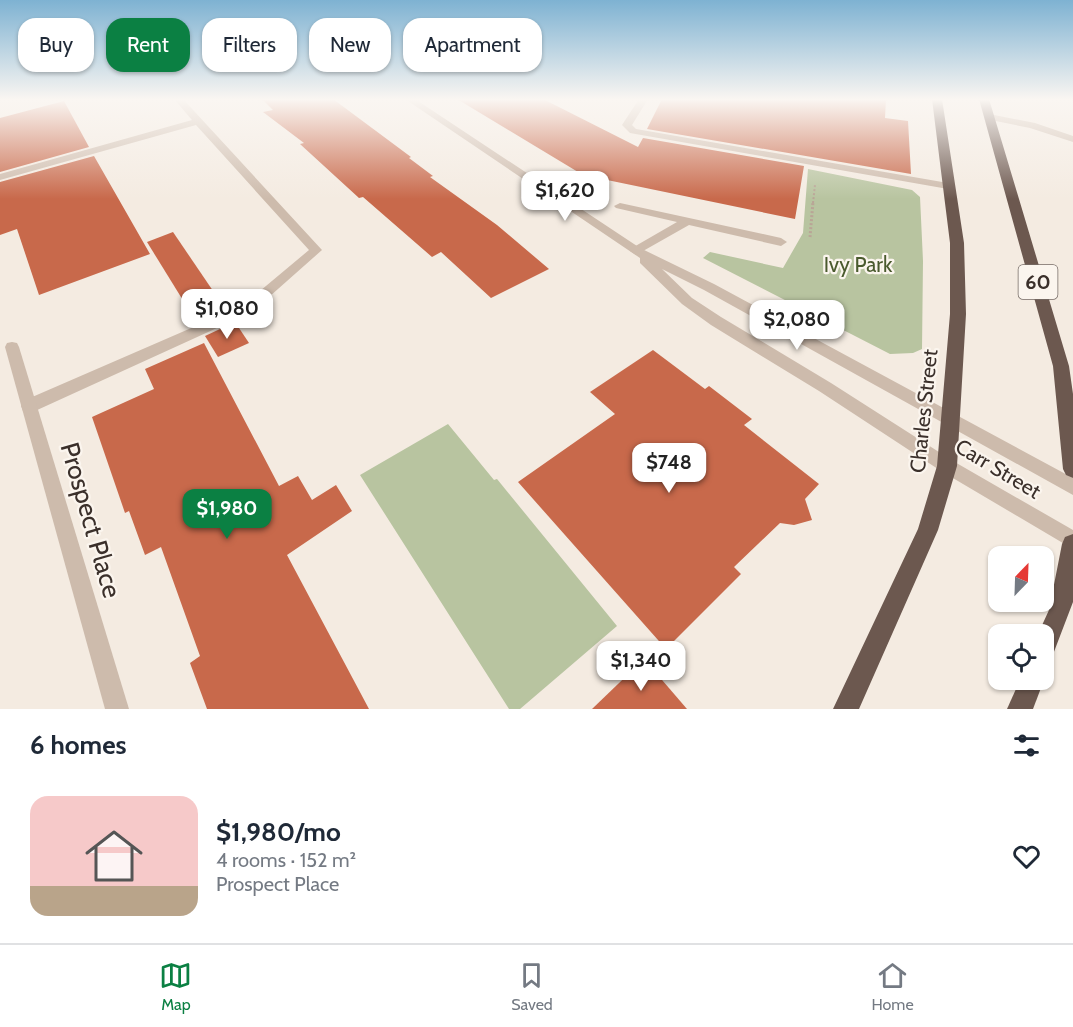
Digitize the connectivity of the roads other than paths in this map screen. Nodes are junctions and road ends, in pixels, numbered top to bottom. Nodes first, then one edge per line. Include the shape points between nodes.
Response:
1 (159, 132) edge
2 (208, 132) edge
3 (458, 132) edge
4 (639, 132) edge
5 (941, 132) edge
6 (993, 132) edge
7 (1053, 132) edge
8 (1073, 139) edge
9 (0, 177) edge
10 (948, 186) junction
11 (620, 206) dead end
12 (688, 221) junction
13 (781, 242) dead end
14 (636, 251) junction
15 (12, 346) dead end
16 (29, 406) junction
17 (953, 422) junction
18 (947, 466) junction
19 (1073, 469) edge
20 (1073, 487) edge
21 (1073, 542) edge
22 (1054, 625) edge
23 (1028, 690) edge
24 (117, 709) edge
25 (846, 709) edge
26 (1020, 709) edge

1 - 9 street
2 - 16 street via 316,250 247,309
3 - 14 street, Carr Street
4 - 10 street
5 - 10 highway, Charles Street
6 - 19 highway, 60 via 1060,366
7 - 8 street
10 - 17 highway, Charles Street via 957,243
11 - 12 street
12 - 13 street
12 - 14 street
14 - 17 street, Carr Street via 709,286
14 - 18 street, Carr Street via 687,301
15 - 16 street, Prospect Place
16 - 24 street, Prospect Place
17 - 18 highway, Charles Street
17 - 20 street, Carr Street
18 - 21 street, Carr Street
18 - 25 highway, Charles Street via 928,531
21 - 22 highway
23 - 26 highway

